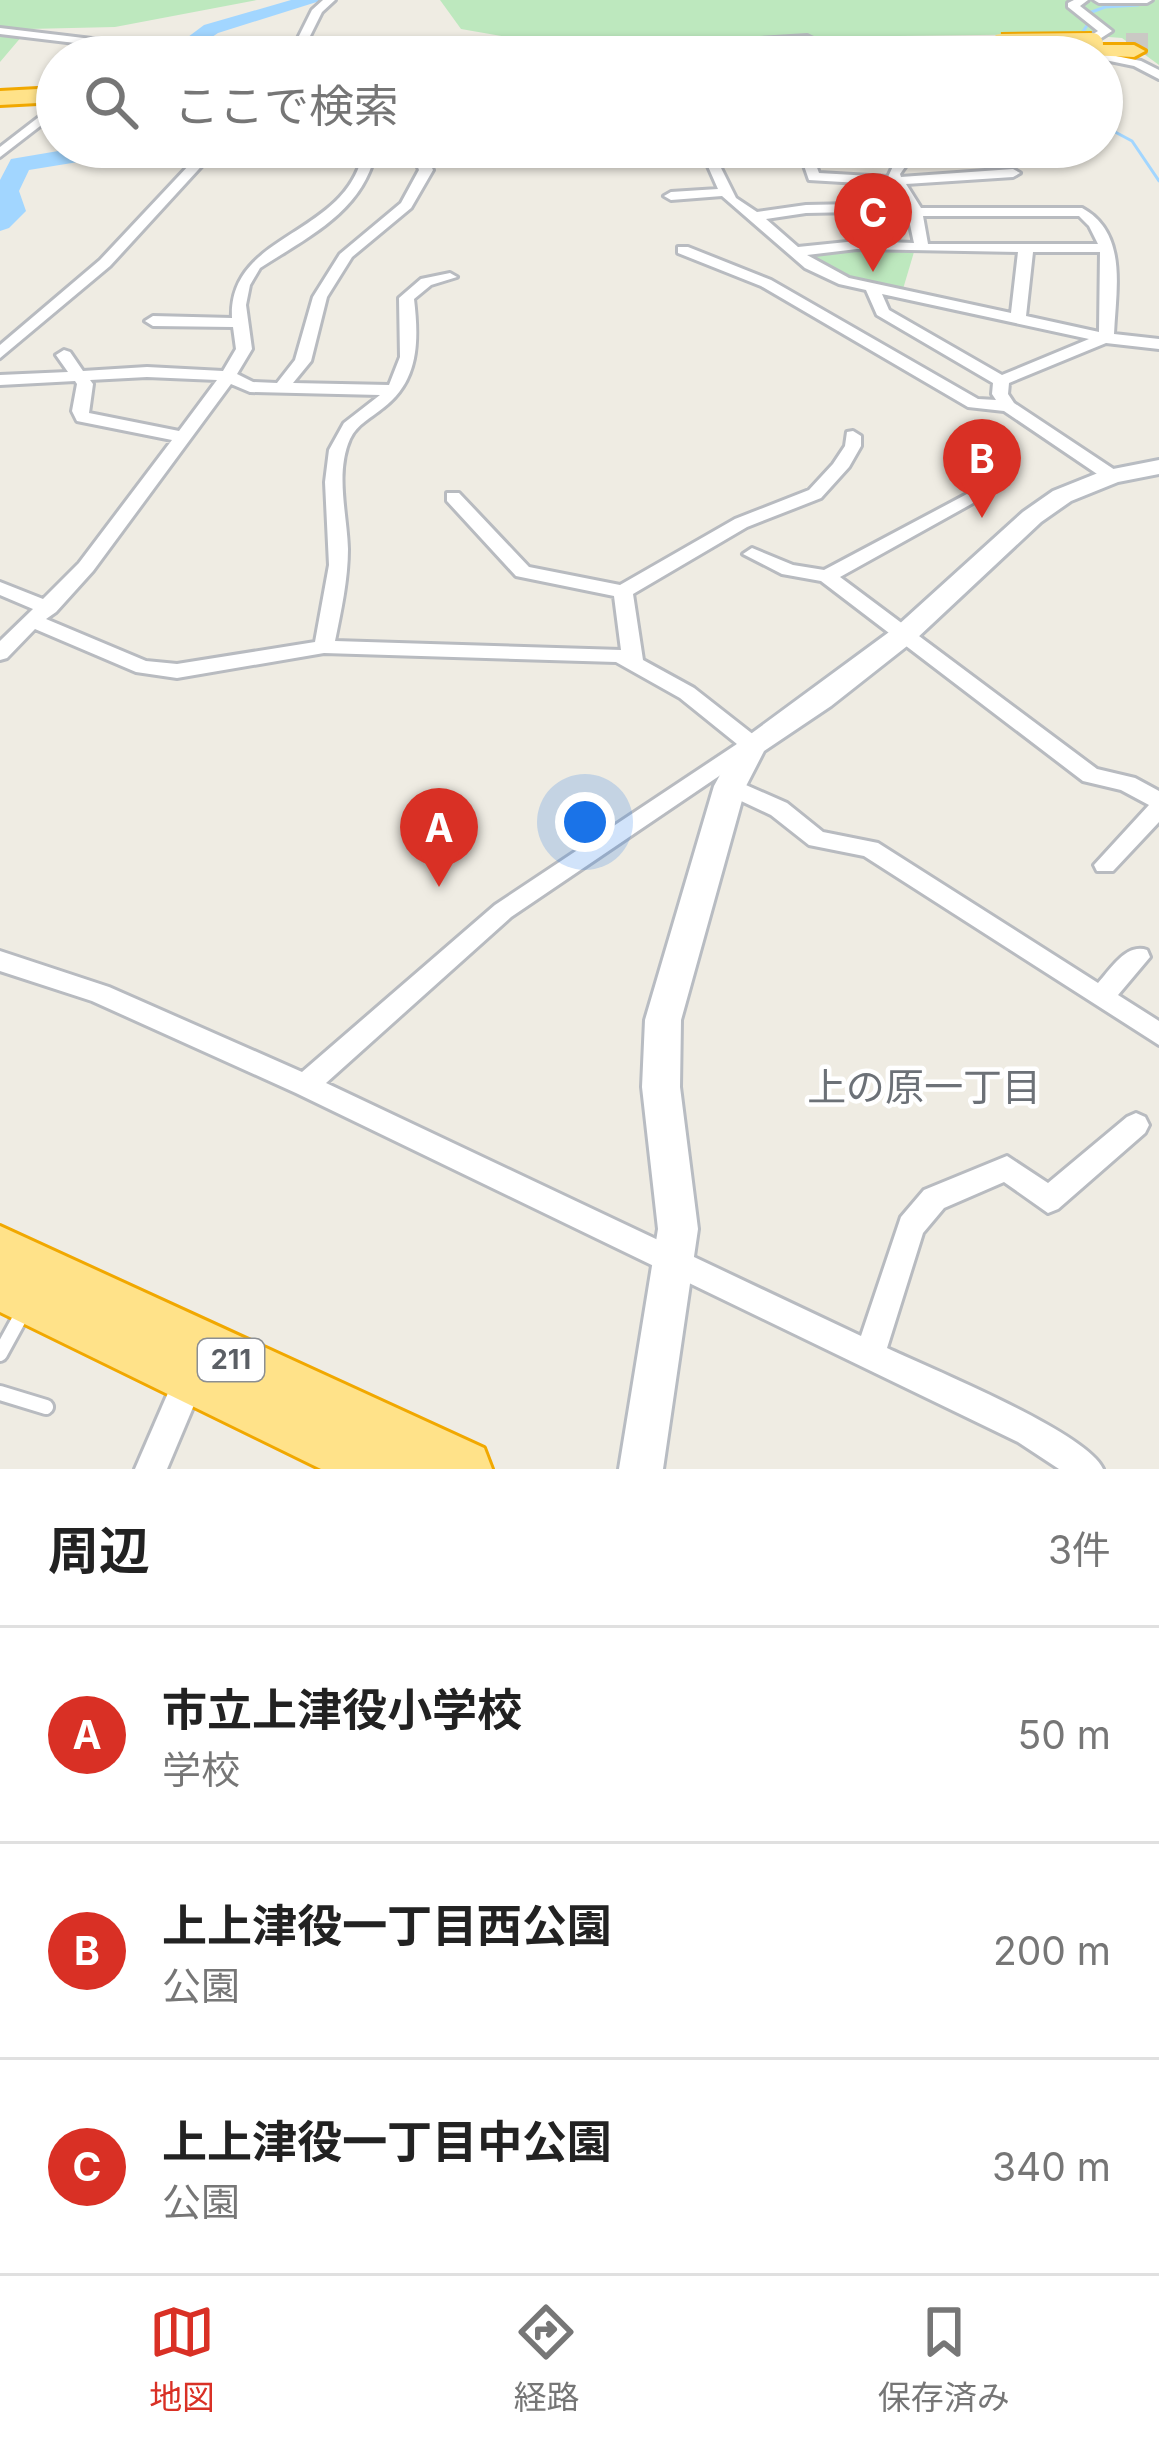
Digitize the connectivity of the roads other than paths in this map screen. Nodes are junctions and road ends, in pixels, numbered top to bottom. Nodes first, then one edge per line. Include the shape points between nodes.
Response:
1 (1099, 0) edge
2 (1147, 0) edge
3 (330, 1) edge
4 (1085, 9) edge
5 (0, 31) edge
6 (42, 36) edge
7 (305, 36) edge
8 (1097, 36) edge
9 (1130, 48) tunnel mouth
10 (1123, 49) edge
11 (1123, 64) edge
12 (1159, 77) edge
13 (0, 101) edge
14 (36, 102) edge
15 (36, 121) edge
16 (0, 153) edge
17 (193, 168) edge
18 (368, 168) edge
19 (425, 168) edge
20 (715, 168) edge
21 (811, 168) edge
22 (897, 168) edge
23 (1013, 173) dead end
24 (898, 181) junction
25 (727, 192) junction
26 (671, 196) dead end
27 (913, 209) junction
28 (755, 216) junction
29 (922, 248) junction
30 (1026, 248) junction
31 (1109, 248) junction
32 (683, 250) dead end
33 (794, 252) junction
34 (450, 278) dead end
35 (873, 289) junction
36 (1018, 319) junction
37 (153, 321) dead end
38 (242, 323) junction
39 (1057, 327) junction
40 (1106, 338) junction
41 (1159, 344) edge
42 (1068, 351) junction
43 (0, 353) edge
44 (64, 355) dead end
45 (80, 375) junction
46 (228, 376) junction
47 (0, 380) edge
48 (1001, 381) junction
49 (281, 388) junction
50 (394, 390) junction
51 (1008, 406) junction
52 (179, 436) junction
53 (853, 436) dead end
54 (1159, 467) edge
55 (1112, 476) junction
56 (453, 497) dead end
57 (967, 499) dead end
58 (752, 554) dead end
59 (827, 576) junction
60 (0, 588) edge
61 (623, 592) junction
62 (43, 615) junction
63 (906, 633) junction
64 (324, 647) junction
65 (0, 652) edge
66 (633, 662) junction
67 (752, 744) junction
68 (730, 786) junction
69 (1159, 804) edge
70 (1105, 865) dead end
71 (1138, 957) dead end
72 (0, 961) edge
73 (1103, 994) junction
74 (1159, 1034) edge
75 (305, 1085) junction
76 (1136, 1125) dead end
77 (0, 1252) edge
78 (671, 1264) junction
79 (15, 1292) edge
80 (0, 1354) edge
81 (869, 1357) junction
82 (193, 1374) junction
83 (0, 1393) edge
84 (46, 1407) dead end
85 (328, 1440) edge
86 (152, 1469) edge
87 (384, 1469) edge
88 (463, 1469) edge
89 (641, 1469) edge
90 (1088, 1469) edge

1 - 2 street
3 - 7 street
4 - 8 street via 1106,31
5 - 6 street
9 - 10 highway
11 - 12 street
13 - 14 highway
15 - 16 street
17 - 43 street via 105,263
18 - 38 street via 347,200 243,280 235,298
19 - 49 street via 406,206 347,254 320,297 303,361
20 - 25 street
21 - 24 street via 814,177
22 - 24 street
23 - 24 street
24 - 27 street
25 - 26 street
25 - 28 street
27 - 28 street
27 - 29 street
27 - 31 street via 1082,212
28 - 33 street
29 - 30 street
29 - 33 street via 857,244
30 - 31 street
30 - 36 street
31 - 40 street
32 - 51 street via 766,283 974,404
33 - 35 street
34 - 50 street via 426,282 406,298 410,354
35 - 36 street
35 - 48 street via 882,312
36 - 39 street
37 - 38 street
38 - 46 street via 244,349
39 - 40 street
39 - 42 street
40 - 41 street
40 - 42 street
42 - 48 street
44 - 45 street
45 - 46 street
45 - 47 street
45 - 52 street via 83,417
46 - 49 street
46 - 52 street
48 - 51 street
49 - 50 street
50 - 64 street via 357,417 336,460 338,563
51 - 55 street
52 - 62 street
53 - 61 street via 840,467 815,494 741,523
54 - 55 street
55 - 63 street via 1032,517
56 - 61 street via 523,572
57 - 59 street
58 - 59 street
59 - 63 street
60 - 62 street
61 - 66 street
62 - 64 street via 143,667 177,671
62 - 65 street
63 - 67 street
63 - 69 street via 1091,776 1127,783
64 - 66 street
66 - 67 street
67 - 68 street
67 - 75 street via 503,910
68 - 73 street via 817,839 870,849
68 - 78 street via 663,1020 661,1087 678,1229
69 - 70 street
71 - 73 street
72 - 75 street via 100,994
73 - 74 street
75 - 78 street
76 - 81 street via 1048,1200 1007,1168 934,1199 911,1226
77 - 85 highway, 211
78 - 81 street
78 - 89 street
79 - 80 lane
79 - 82 highway, 211
81 - 90 street via 1029,1431
82 - 85 highway, 211
82 - 86 street
83 - 84 lane
85 - 87 highway, 211
85 - 88 highway, 211

